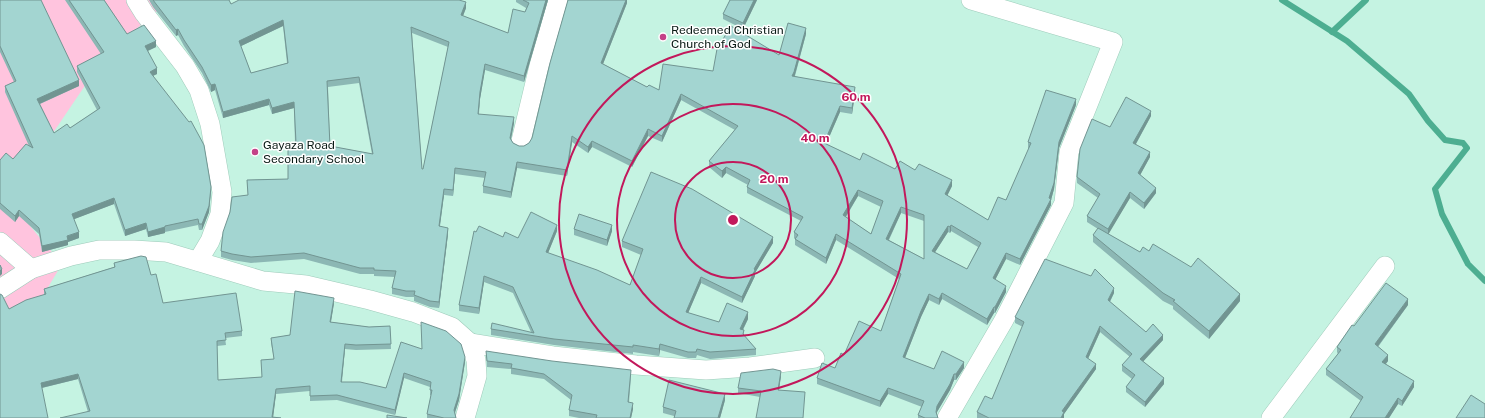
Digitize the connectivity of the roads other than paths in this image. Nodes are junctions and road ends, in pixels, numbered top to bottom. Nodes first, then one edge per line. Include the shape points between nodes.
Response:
1 (136, 0) edge
2 (558, 0) edge
3 (971, 0) edge
4 (521, 141) dead end
5 (0, 242) edge
6 (198, 261) junction
7 (1385, 266) dead end
8 (31, 269) junction
9 (0, 289) edge
10 (470, 343) junction
11 (815, 358) dead end
12 (465, 418) edge
13 (947, 418) edge
14 (1271, 418) edge

1 - 6 street via 185,66 199,90 210,124 222,192 220,214 210,241
2 - 4 street
3 - 13 street via 1113,42 1069,152 1064,203 1004,320
5 - 8 street
6 - 8 street via 166,252 99,250
6 - 10 street via 263,281 306,285 413,312 452,327
7 - 14 street
8 - 9 street
10 - 11 street via 621,364 706,370
10 - 12 street via 476,360 477,376

